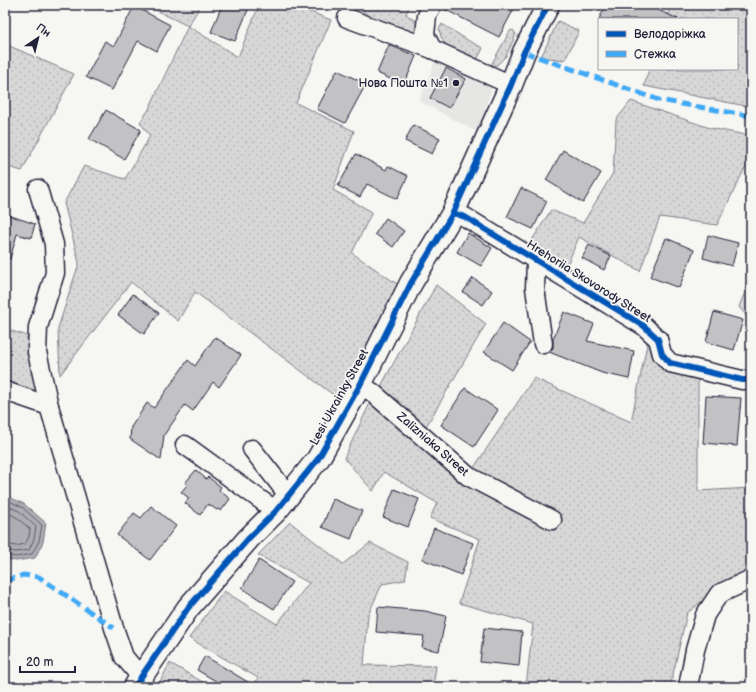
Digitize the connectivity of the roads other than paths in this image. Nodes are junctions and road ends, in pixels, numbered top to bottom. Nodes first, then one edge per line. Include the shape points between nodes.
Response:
1 (432, 5) edge
2 (548, 5) edge
3 (347, 18) dead end
4 (432, 49) junction
5 (511, 85) junction
6 (38, 189) dead end
7 (453, 213) junction
8 (536, 261) junction
9 (543, 344) dead end
10 (751, 380) edge
11 (360, 385) junction
12 (5, 391) edge
13 (49, 406) junction
14 (185, 445) dead end
15 (252, 449) dead end
16 (282, 504) junction
17 (552, 520) dead end
18 (751, 581) edge
19 (138, 682) edge
20 (688, 687) edge

1 - 4 street via 427,16 425,35
2 - 5 main road, Lesi Ukrainky Street via 524,52
3 - 4 street
4 - 5 street
5 - 7 main road, Lesi Ukrainky Street
6 - 13 street via 54,244 55,273 38,327 37,352
7 - 8 street, Hrehoriia Skovorody Street via 465,217
7 - 11 main road, Lesi Ukrainky Street via 411,283
8 - 9 street via 535,288
8 - 10 street, Hrehoriia Skovorody Street via 644,326 658,339 662,354 670,363
11 - 16 main road, Lesi Ukrainky Street via 318,459
11 - 17 street, Zalizniaka Street via 372,392 468,476
12 - 13 street
13 - 19 street via 114,628 124,657
14 - 16 street
15 - 16 street
16 - 19 main road, Lesi Ukrainky Street via 188,608
18 - 20 street via 719,594 705,615

